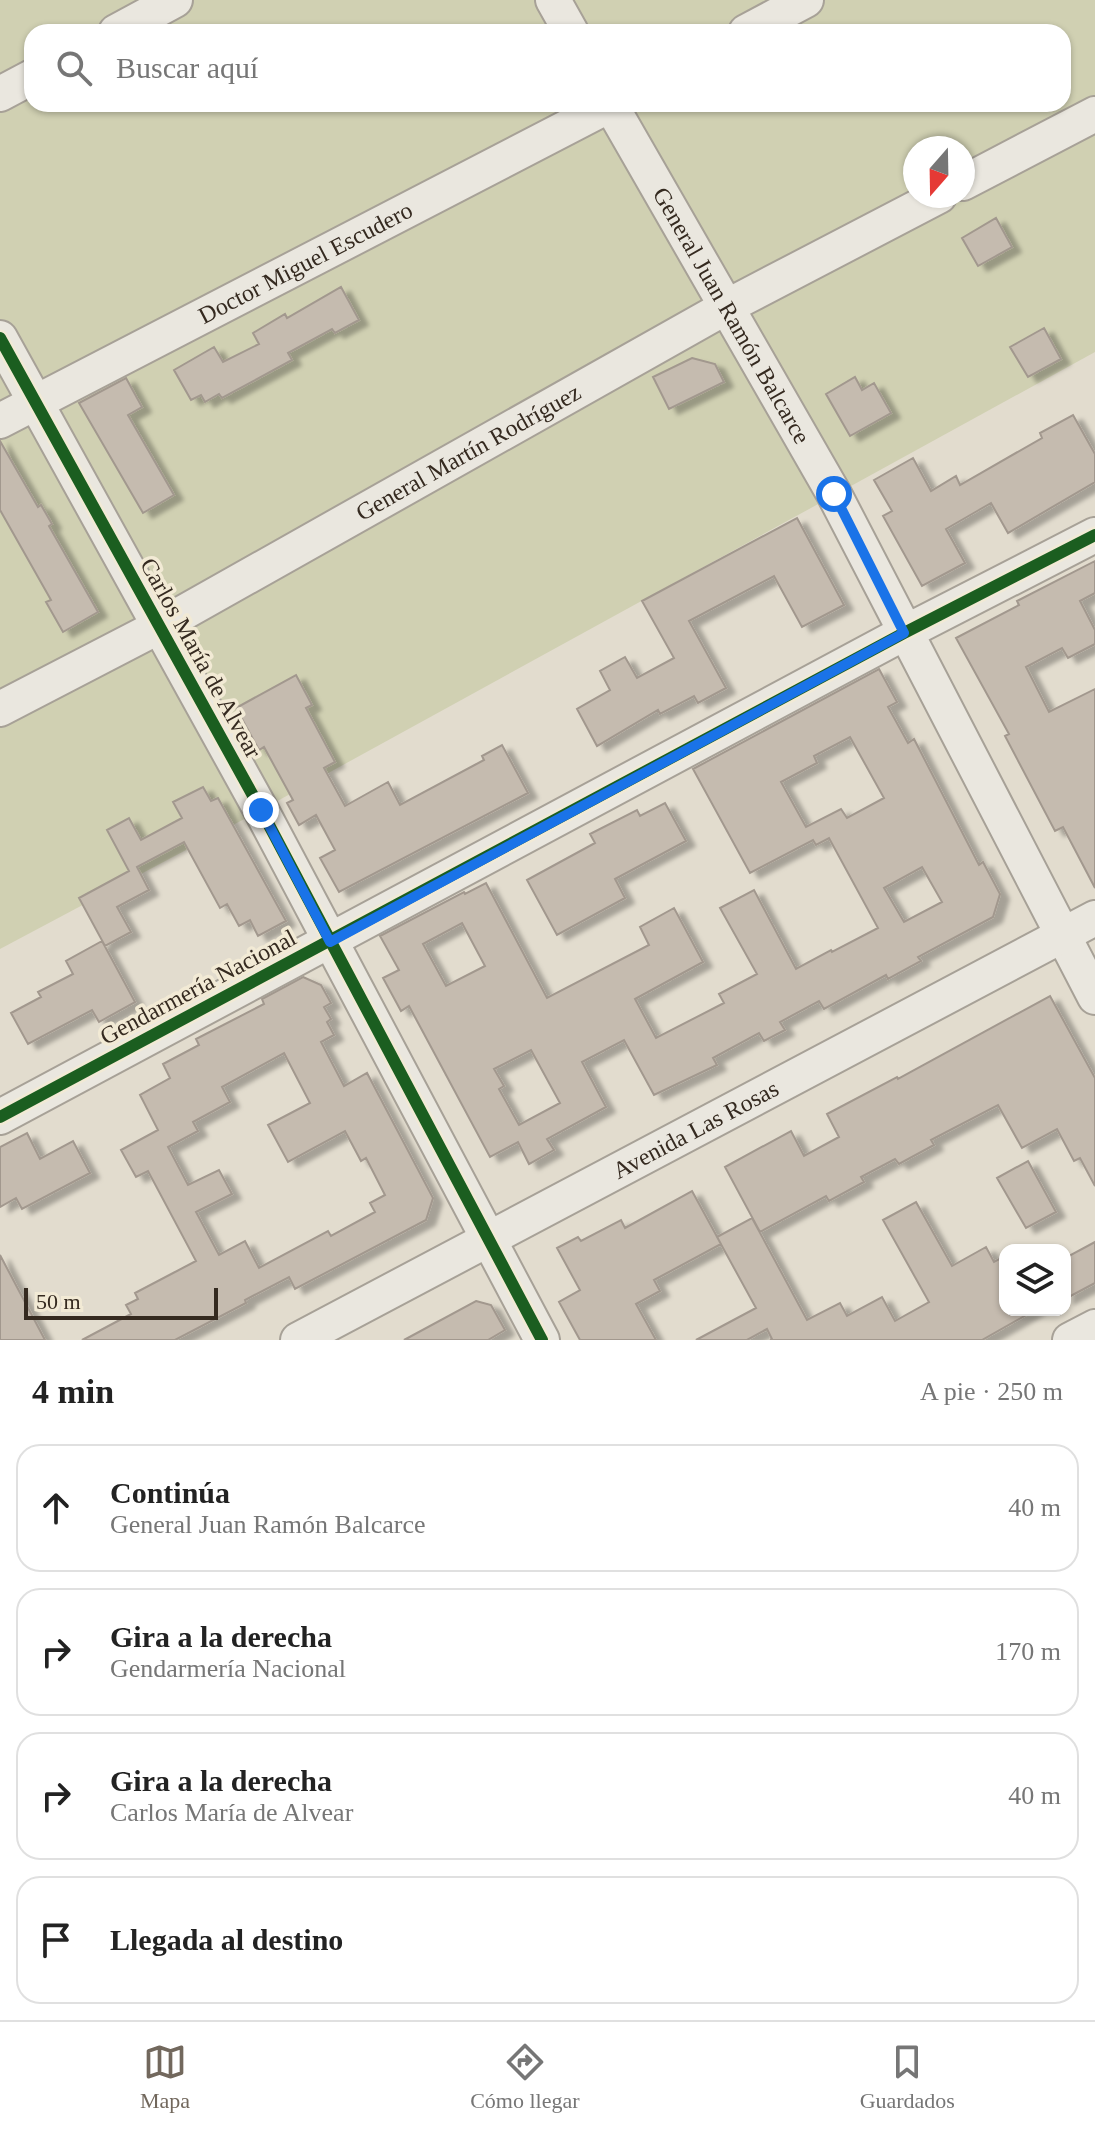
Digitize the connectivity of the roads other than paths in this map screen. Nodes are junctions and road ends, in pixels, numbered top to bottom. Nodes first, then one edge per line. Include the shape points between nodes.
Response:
1 (175, 0) edge
2 (553, 0) edge
3 (806, 0) edge
4 (131, 24) edge
5 (566, 24) edge
6 (761, 24) edge
7 (24, 81) edge
8 (0, 94) edge
9 (596, 112) edge
10 (616, 112) edge
11 (1095, 114) edge
12 (975, 177) edge
13 (916, 208) edge
14 (728, 306) junction
15 (0, 338) edge
16 (36, 402) junction
17 (0, 421) edge
18 (1095, 535) edge
19 (158, 627) junction
20 (904, 633) junction
21 (0, 709) edge
22 (1095, 918) edge
23 (1063, 936) junction
24 (330, 942) junction
25 (1095, 997) edge
26 (0, 1117) edge
27 (487, 1240) junction
28 (1095, 1327) edge
29 (298, 1340) edge
30 (542, 1340) edge
31 (1070, 1340) edge

1 - 4 street
2 - 5 street
3 - 6 street
7 - 8 street
9 - 16 street, Doctor Miguel Escudero
10 - 14 street, General Juan Ramón Balcarce
11 - 12 street
13 - 14 street, General Martín Rodríguez
14 - 19 street, General Martín Rodríguez
14 - 20 street, General Juan Ramón Balcarce via 834,494
15 - 16 street, Carlos María de Alvear
16 - 17 street, Doctor Miguel Escudero
16 - 19 street, Carlos María de Alvear
18 - 20 street, Gendarmería Nacional
19 - 21 street, General Martín Rodríguez
19 - 24 street, Carlos María de Alvear
20 - 23 street, General Juan Ramón Balcarce
20 - 24 street, Gendarmería Nacional
22 - 23 street, Avenida Las Rosas
23 - 25 street, General Juan Ramón Balcarce
23 - 27 street, Avenida Las Rosas
24 - 26 street, Gendarmería Nacional
24 - 27 street, Carlos María de Alvear
27 - 29 street, Avenida Las Rosas
27 - 30 street, Carlos María de Alvear
28 - 31 street

